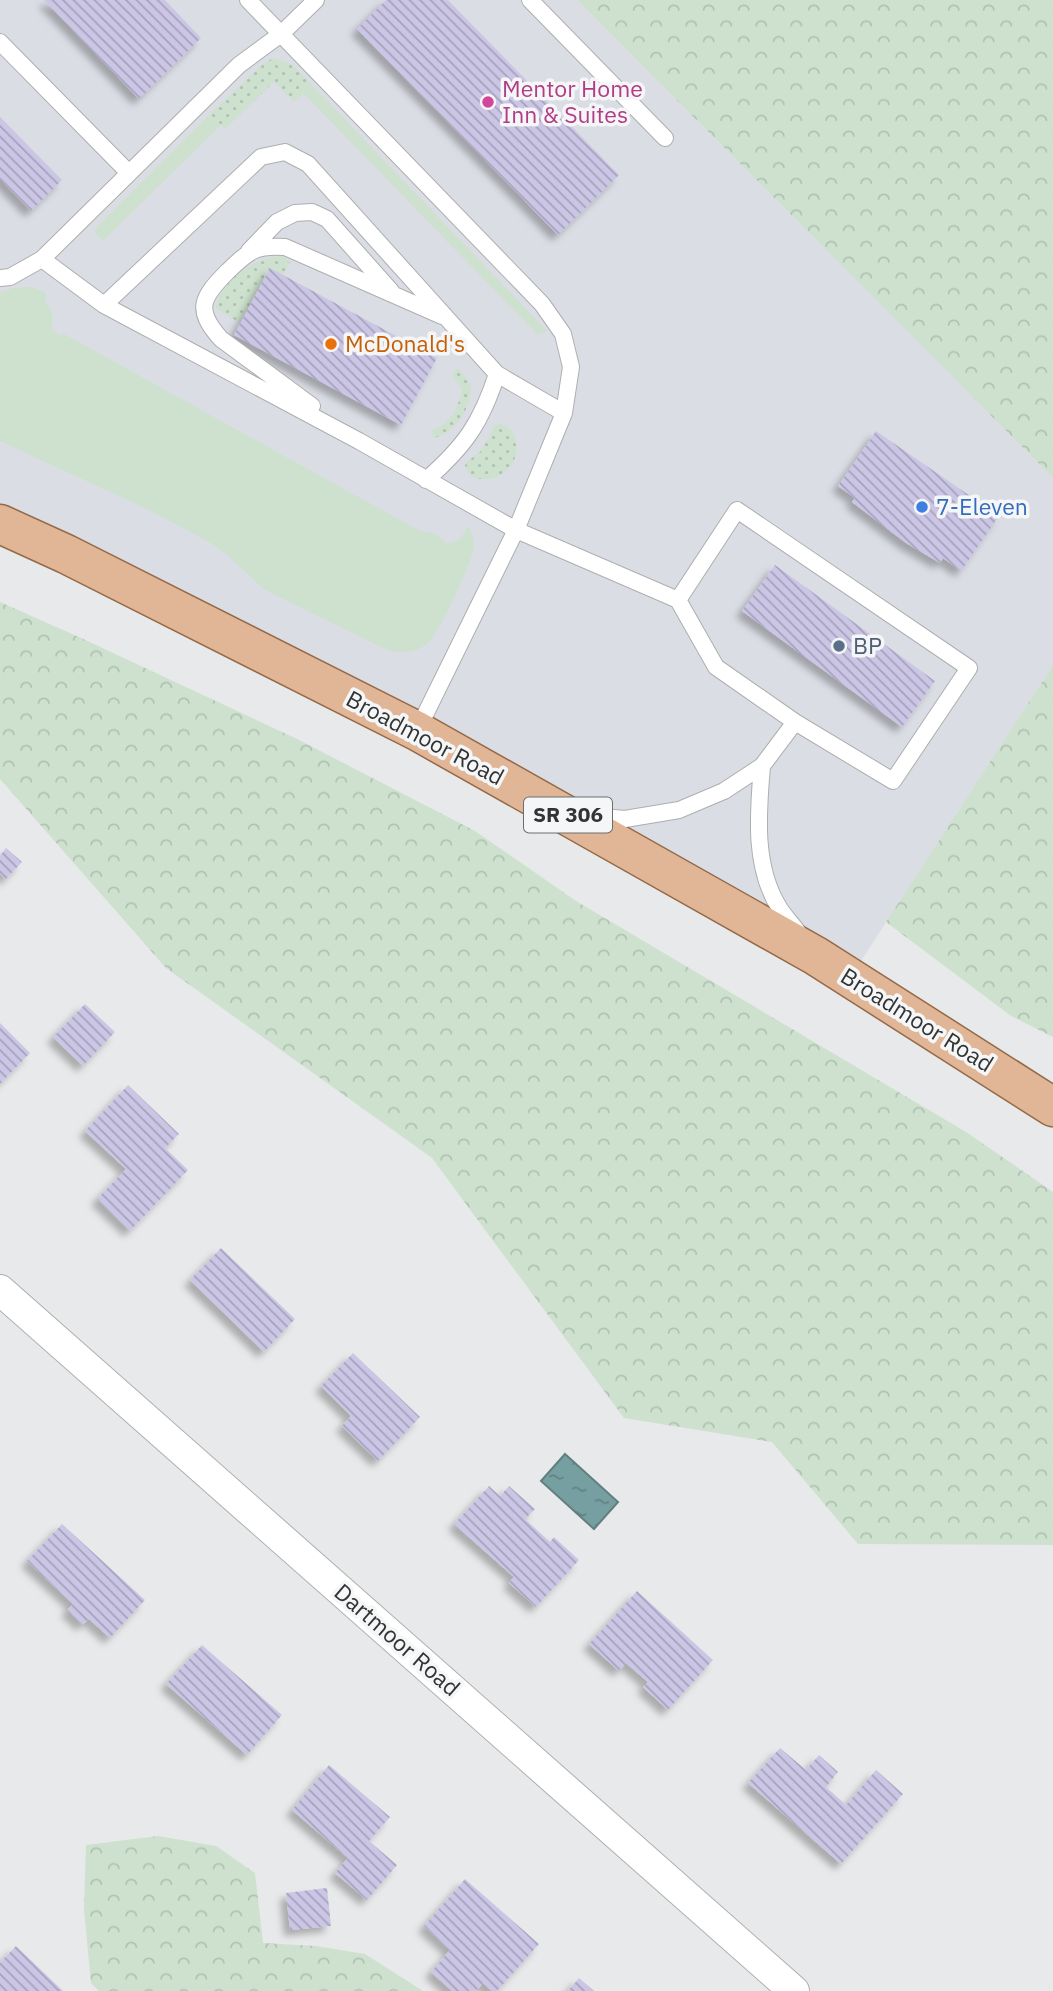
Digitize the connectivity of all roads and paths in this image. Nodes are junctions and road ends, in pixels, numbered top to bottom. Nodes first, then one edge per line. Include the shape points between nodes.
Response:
1 (248, 0) edge
2 (316, 0) edge
3 (530, 0) edge
4 (281, 34) junction
5 (0, 42) edge
6 (665, 138) dead end
7 (129, 173) junction
8 (249, 251) junction
9 (42, 259) junction
10 (0, 278) edge
11 (394, 295) junction
12 (104, 305) junction
13 (447, 318) junction
14 (497, 374) junction
15 (564, 413) junction
16 (359, 441) junction
17 (426, 480) junction
18 (0, 524) edge
19 (516, 530) junction
20 (678, 600) junction
21 (795, 722) junction
22 (417, 731) junction
23 (762, 766) junction
24 (564, 813) junction
25 (816, 956) junction
26 (1053, 1107) edge
27 (0, 1290) edge
28 (794, 1991) edge

1 - 4 lane
2 - 4 lane
3 - 6 lane
4 - 7 lane via 239,65
4 - 15 lane via 542,304 563,334 571,368
5 - 7 lane
7 - 9 lane
8 - 11 lane via 285,247
8 - 11 lane via 277,222 312,212 327,219
8 - 16 lane via 209,290 204,309 211,328
9 - 10 lane
9 - 12 lane
11 - 13 lane
12 - 13 lane via 261,157 285,152 308,164
12 - 16 lane
13 - 14 lane
14 - 15 lane
14 - 17 lane via 486,409 462,446
15 - 19 lane
16 - 17 lane
17 - 19 lane
18 - 22 main road, Broadmoor Road / SR 306
19 - 20 lane
19 - 22 lane
20 - 21 lane via 716,667
20 - 21 lane via 737,510 969,668 893,781
21 - 23 lane
22 - 24 main road, Broadmoor Road / SR 306
23 - 24 lane via 724,791 679,810 625,819
23 - 25 lane via 758,815 762,862 779,906
24 - 25 main road, Broadmoor Road / SR 306
25 - 26 main road, Broadmoor Road / SR 306
27 - 28 street, Dartmoor Road

